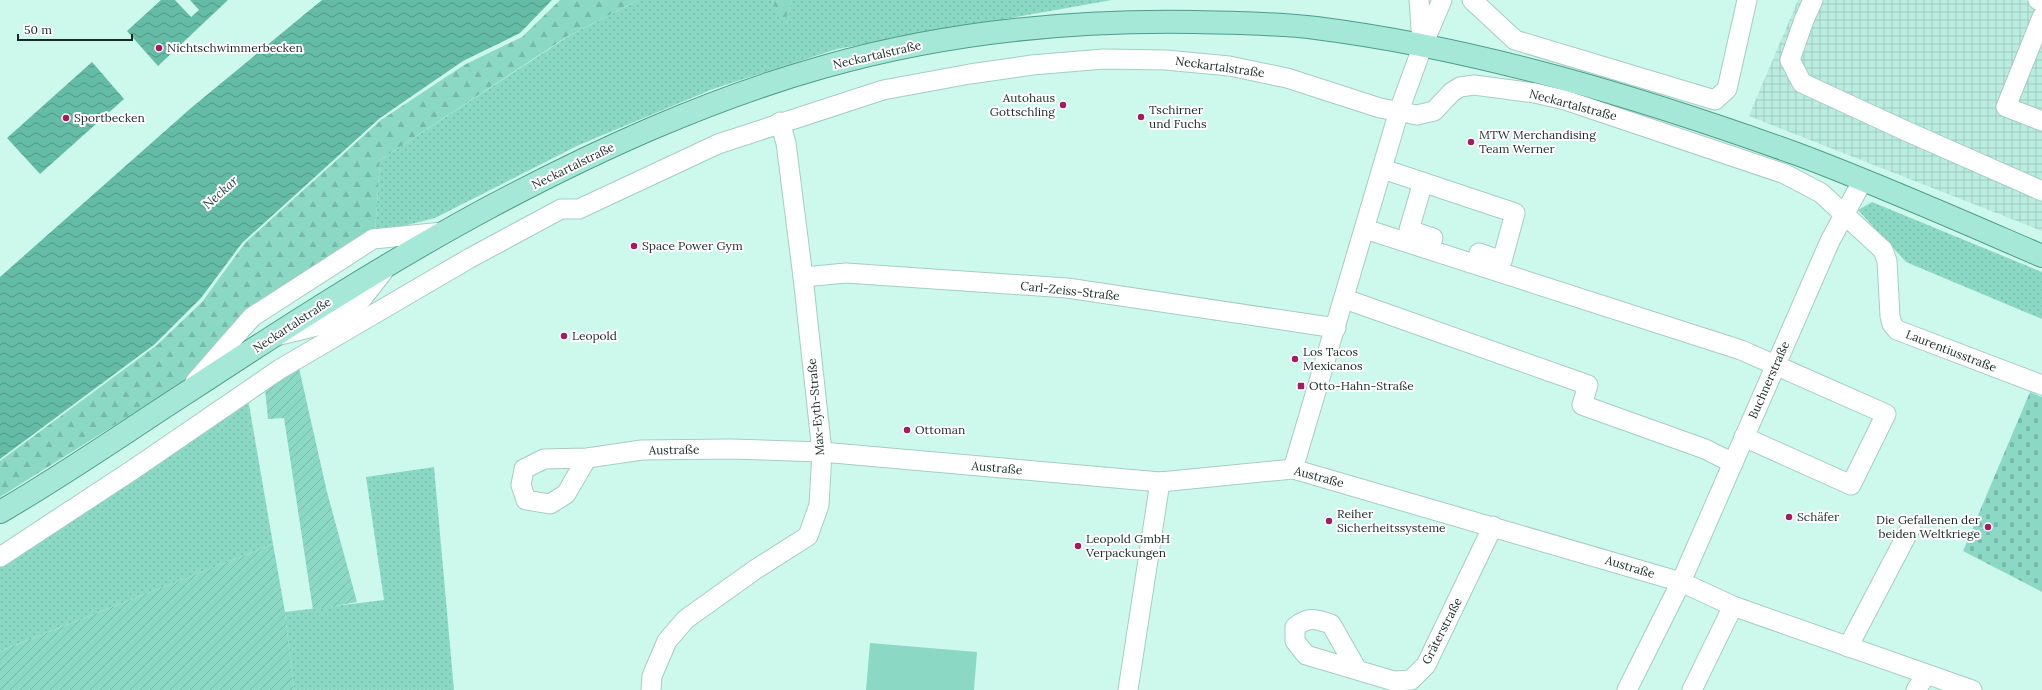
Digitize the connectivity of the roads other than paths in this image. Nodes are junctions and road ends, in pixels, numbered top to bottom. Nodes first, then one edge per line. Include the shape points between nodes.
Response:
1 (1419, 0) edge
2 (1442, 0) edge
3 (1472, 0) edge
4 (1747, 0) edge
5 (1813, 0) edge
6 (2038, 0) edge
7 (2042, 2) edge
8 (2042, 18) edge
9 (1422, 45) junction
10 (1399, 111) junction
11 (2042, 121) edge
12 (780, 122) junction
13 (1383, 169) junction
14 (1863, 180) junction
15 (1423, 182) junction
16 (2042, 191) edge
17 (1844, 214) junction
18 (1365, 229) junction
19 (445, 231) junction
20 (2042, 256) edge
21 (803, 277) junction
22 (1345, 299) junction
23 (1336, 328) junction
24 (1775, 366) junction
25 (2042, 385) edge
26 (187, 392) junction
27 (1744, 437) junction
28 (822, 452) junction
29 (587, 458) dead end
30 (1733, 463) junction
31 (1293, 468) junction
32 (1160, 482) junction
33 (0, 512) edge
34 (1493, 526) junction
35 (1911, 527) dead end
36 (0, 557) edge
37 (1680, 582) junction
38 (1733, 606) junction
39 (1848, 647) junction
40 (1356, 668) dead end
41 (1921, 682) edge
42 (651, 690) edge
43 (1128, 690) edge
44 (1627, 690) edge
45 (1692, 690) edge
46 (1972, 690) edge

1 - 9 street
2 - 9 street
3 - 4 street via 1514,40 1716,100 1727,90
5 - 16 street via 1790,60 1802,83
6 - 7 street
8 - 11 street via 2006,107
9 - 10 street
9 - 14 main road, Neckartalstraße via 1529,69 1617,94 1710,124
9 - 19 main road, Neckartalstraße via 1312,28 1220,22 1124,21 1033,27 961,36 825,66 656,126
10 - 12 street, Neckartalstraße via 1380,108 1287,78 1228,66 1166,60 1104,59 1032,65 883,90
10 - 13 street
10 - 17 street, Neckartalstraße via 1426,114 1439,107 1460,87 1474,85 1542,95 1607,113 1785,174 1821,193
12 - 21 street, Max-Eyth-Straße via 786,143
12 - 36 street, Neckartalstraße via 718,144 579,209 561,209 470,258 280,369
13 - 15 street
13 - 18 street
14 - 17 street, Buchnerstraße
14 - 20 main road, Neckartalstraße
15 - 15 street via 1515,213 1502,261 1409,230
17 - 24 street, Buchnerstraße
17 - 25 street, Laurentiusstraße via 1883,250 1887,261 1890,316 1892,324 1898,330
18 - 22 street
18 - 24 street via 1741,350
19 - 26 main road, Neckartalstraße
19 - 26 street via 373,239 252,317
21 - 23 street, Carl-Zeiss-Straße via 846,273 1067,288
21 - 28 street, Max-Eyth-Straße
22 - 23 street
22 - 30 street via 1588,385 1582,406 1705,449
23 - 31 street
24 - 27 street, Buchnerstraße
24 - 27 street via 1886,414 1851,485
26 - 33 main road, Neckartalstraße via 47,485
27 - 30 street, Buchnerstraße
28 - 29 street, Austraße via 642,450
28 - 32 street, Austraße
28 - 42 street, Max-Eyth-Straße via 819,505 808,536 686,619 667,641 652,676
30 - 37 street, Buchnerstraße
31 - 32 street, Austraße
31 - 34 street, Austraße
32 - 43 street
34 - 37 street, Austraße
34 - 40 street, Gräterstraße via 1426,665 1411,680 1394,681
35 - 39 street
37 - 38 street, Austraße
37 - 44 street, Buchnerstraße
38 - 39 street, Austraße
38 - 45 street
39 - 41 street, Austraße
41 - 46 street, Austraße

